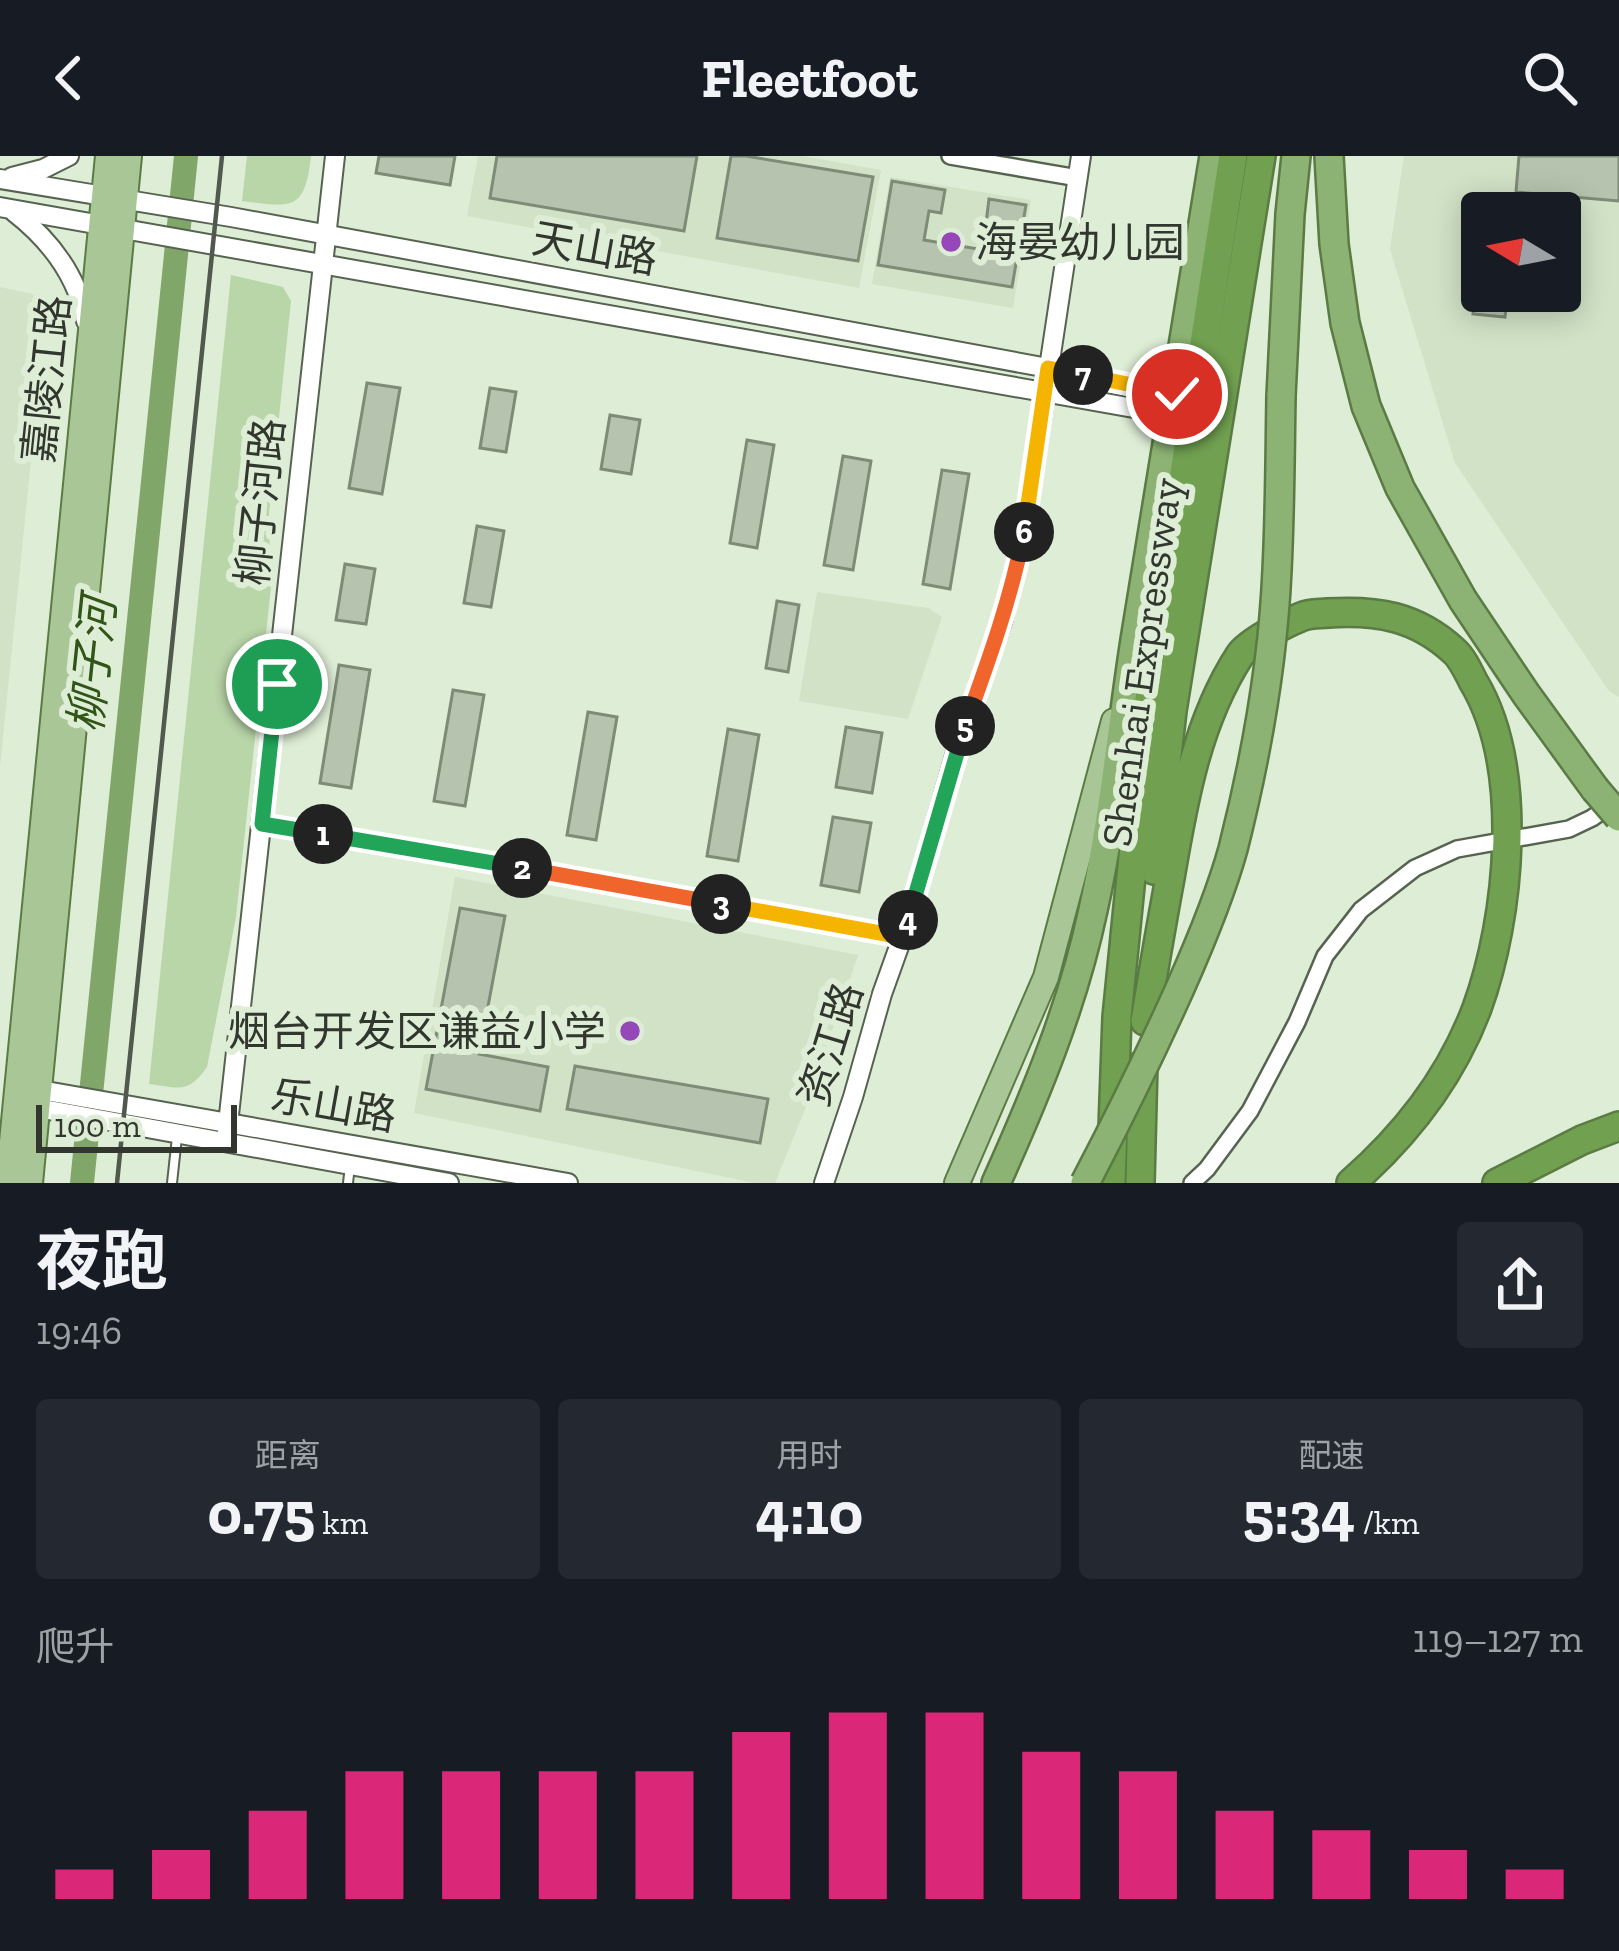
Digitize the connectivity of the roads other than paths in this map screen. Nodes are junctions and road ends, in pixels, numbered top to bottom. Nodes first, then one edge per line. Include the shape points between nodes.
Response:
1 (69, 156) edge
2 (107, 156) edge
3 (129, 156) edge
4 (334, 156) edge
5 (950, 156) edge
6 (1081, 156) edge
7 (1214, 156) edge
8 (1233, 156) edge
9 (1261, 156) edge
10 (1296, 156) edge
11 (1329, 156) edge
12 (1078, 178) junction
13 (1, 179) edge
14 (125, 200) junction
15 (5, 208) edge
16 (121, 228) junction
17 (326, 236) junction
18 (322, 266) junction
19 (89, 337) junction
20 (1048, 368) junction
21 (1044, 393) junction
22 (1175, 405) junction
23 (1134, 644) junction
24 (1160, 708) junction
25 (1607, 794) edge
26 (1619, 818) edge
27 (262, 824) junction
28 (902, 937) junction
29 (1145, 1021) junction
30 (37, 1099) junction
31 (140, 1116) junction
32 (1619, 1126) edge
33 (178, 1133) junction
34 (227, 1133) junction
35 (349, 1174) edge
36 (410, 1179) edge
37 (563, 1182) edge
38 (8, 1183) edge
39 (30, 1183) edge
40 (172, 1183) edge
41 (448, 1183) edge
42 (824, 1183) edge
43 (957, 1183) edge
44 (996, 1183) edge
45 (1085, 1183) edge
46 (1111, 1183) edge
47 (1140, 1183) edge
48 (1192, 1183) edge
49 (1351, 1183) edge
50 (1497, 1183) edge

1 - 13 street
2 - 14 main road, 嘉陵江路
3 - 14 main road, 嘉陵江路
4 - 17 street, 柳子河路
5 - 12 street
6 - 12 street, 资江路
7 - 22 highway
8 - 24 highway, Shenhai Expressway
9 - 24 highway, Shenhai Expressway
10 - 45 highway, bridge via 1277,572 1258,732 1210,920
11 - 25 highway via 1345,323 1366,406 1400,488 1526,694
12 - 20 street, 资江路
13 - 14 street, 天山路
14 - 16 main road, 嘉陵江路
14 - 17 street, 天山路
15 - 16 street, 天山路
15 - 19 street via 40,233 72,278
16 - 18 street, 天山路
16 - 19 main road, 嘉陵江路
16 - 30 main road, 嘉陵江路
17 - 18 street, 柳子河路
17 - 20 street, 天山路
18 - 21 street, 天山路
18 - 27 street, 柳子河路
19 - 30 main road, 嘉陵江路
20 - 21 street, 资江路
20 - 22 street, 天山路
21 - 22 street, 天山路
21 - 28 street, 资江路 via 1015,579
22 - 23 highway
23 - 43 main road via 1046,977
23 - 44 highway via 1109,823 1072,995
24 - 29 highway, Shenhai Expressway
24 - 46 highway, Shenhai Expressway, bridge via 1117,1018
25 - 26 highway, bridge
25 - 48 street via 1592,818 1569,829 1457,849 1415,868 1361,910 1325,956 1250,1111
27 - 28 street
27 - 34 street, 柳子河路
28 - 42 street, 资江路
29 - 47 highway, Shenhai Expressway, bridge
29 - 49 highway via 1192,767 1217,694 1244,648 1305,614 1369,611 1412,622 1456,652 1488,705 1503,776 1501,922 1477,1009 1452,1061 1424,1108
30 - 31 street, 乐山路
30 - 38 main road, 嘉陵江路
30 - 39 main road, 嘉陵江路
31 - 33 street, 乐山路
31 - 34 street, 乐山路
32 - 50 highway
33 - 34 street, 乐山路
33 - 40 lane
34 - 35 street, 乐山路
34 - 37 street, 乐山路
35 - 36 street, 乐山路
36 - 41 street, 乐山路

